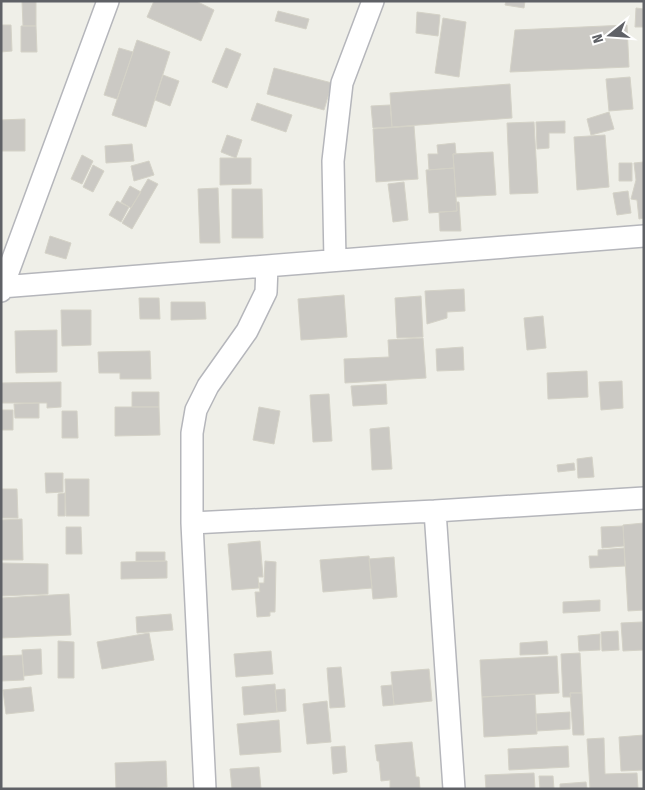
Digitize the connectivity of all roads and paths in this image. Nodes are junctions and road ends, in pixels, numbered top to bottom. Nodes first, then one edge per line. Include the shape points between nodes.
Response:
1 (108, 1) edge
2 (373, 1) edge
3 (644, 236) edge
4 (335, 260) junction
5 (267, 266) junction
6 (2, 288) edge
7 (644, 498) edge
8 (435, 511) junction
9 (192, 523) junction
10 (205, 789) edge
11 (454, 789) edge

1 - 6 street
2 - 4 street via 342,83 334,161
3 - 4 street
4 - 5 street
5 - 6 street
5 - 9 street via 266,292 247,331 208,386 196,410 192,433
7 - 8 street
8 - 9 street
8 - 11 street
9 - 10 street

